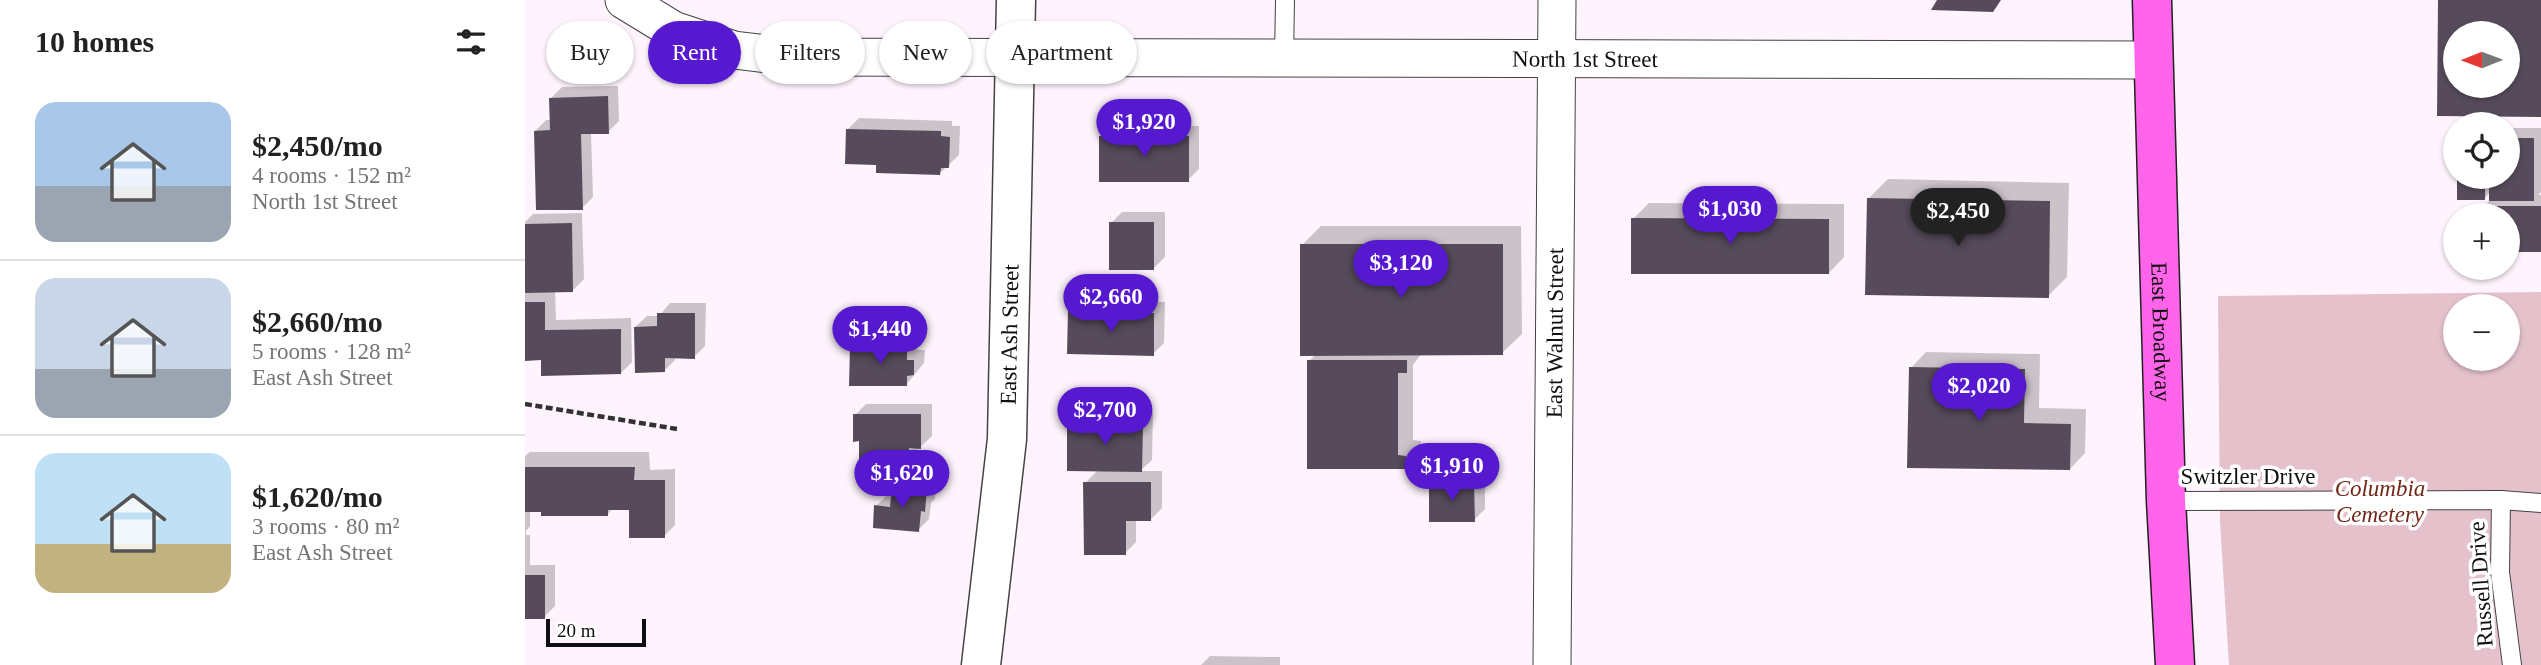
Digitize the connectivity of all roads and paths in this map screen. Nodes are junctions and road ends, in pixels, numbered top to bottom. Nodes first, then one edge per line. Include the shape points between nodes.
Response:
1 (624, 0) edge
2 (1016, 0) edge
3 (1285, 0) edge
4 (1557, 0) edge
5 (2152, 0) edge
6 (1016, 21) edge
7 (986, 57) edge
8 (1137, 57) edge
9 (1284, 58) junction
10 (2153, 60) junction
11 (1556, 61) junction
12 (1015, 84) edge
13 (525, 404) edge
14 (677, 429) dead end
15 (2501, 499) junction
16 (2166, 501) junction
17 (2541, 503) edge
18 (981, 665) edge
19 (1552, 665) edge
20 (2175, 665) edge
21 (2512, 665) edge

1 - 7 street, North 1st Street via 673,30 734,50 793,57
2 - 6 street, East Ash Street
3 - 9 lane
4 - 11 street, East Walnut Street
5 - 10 main road, East Broadway
8 - 9 street, North 1st Street
9 - 11 street, North 1st Street
10 - 11 street, North 1st Street
10 - 16 main road, East Broadway
11 - 19 street, East Walnut Street
12 - 18 street, East Ash Street via 1007,439
13 - 14 path
15 - 16 lane, Switzler Drive
15 - 17 lane, Switzler Drive
15 - 21 lane, Russell Drive via 2500,572
16 - 20 main road, East Broadway

